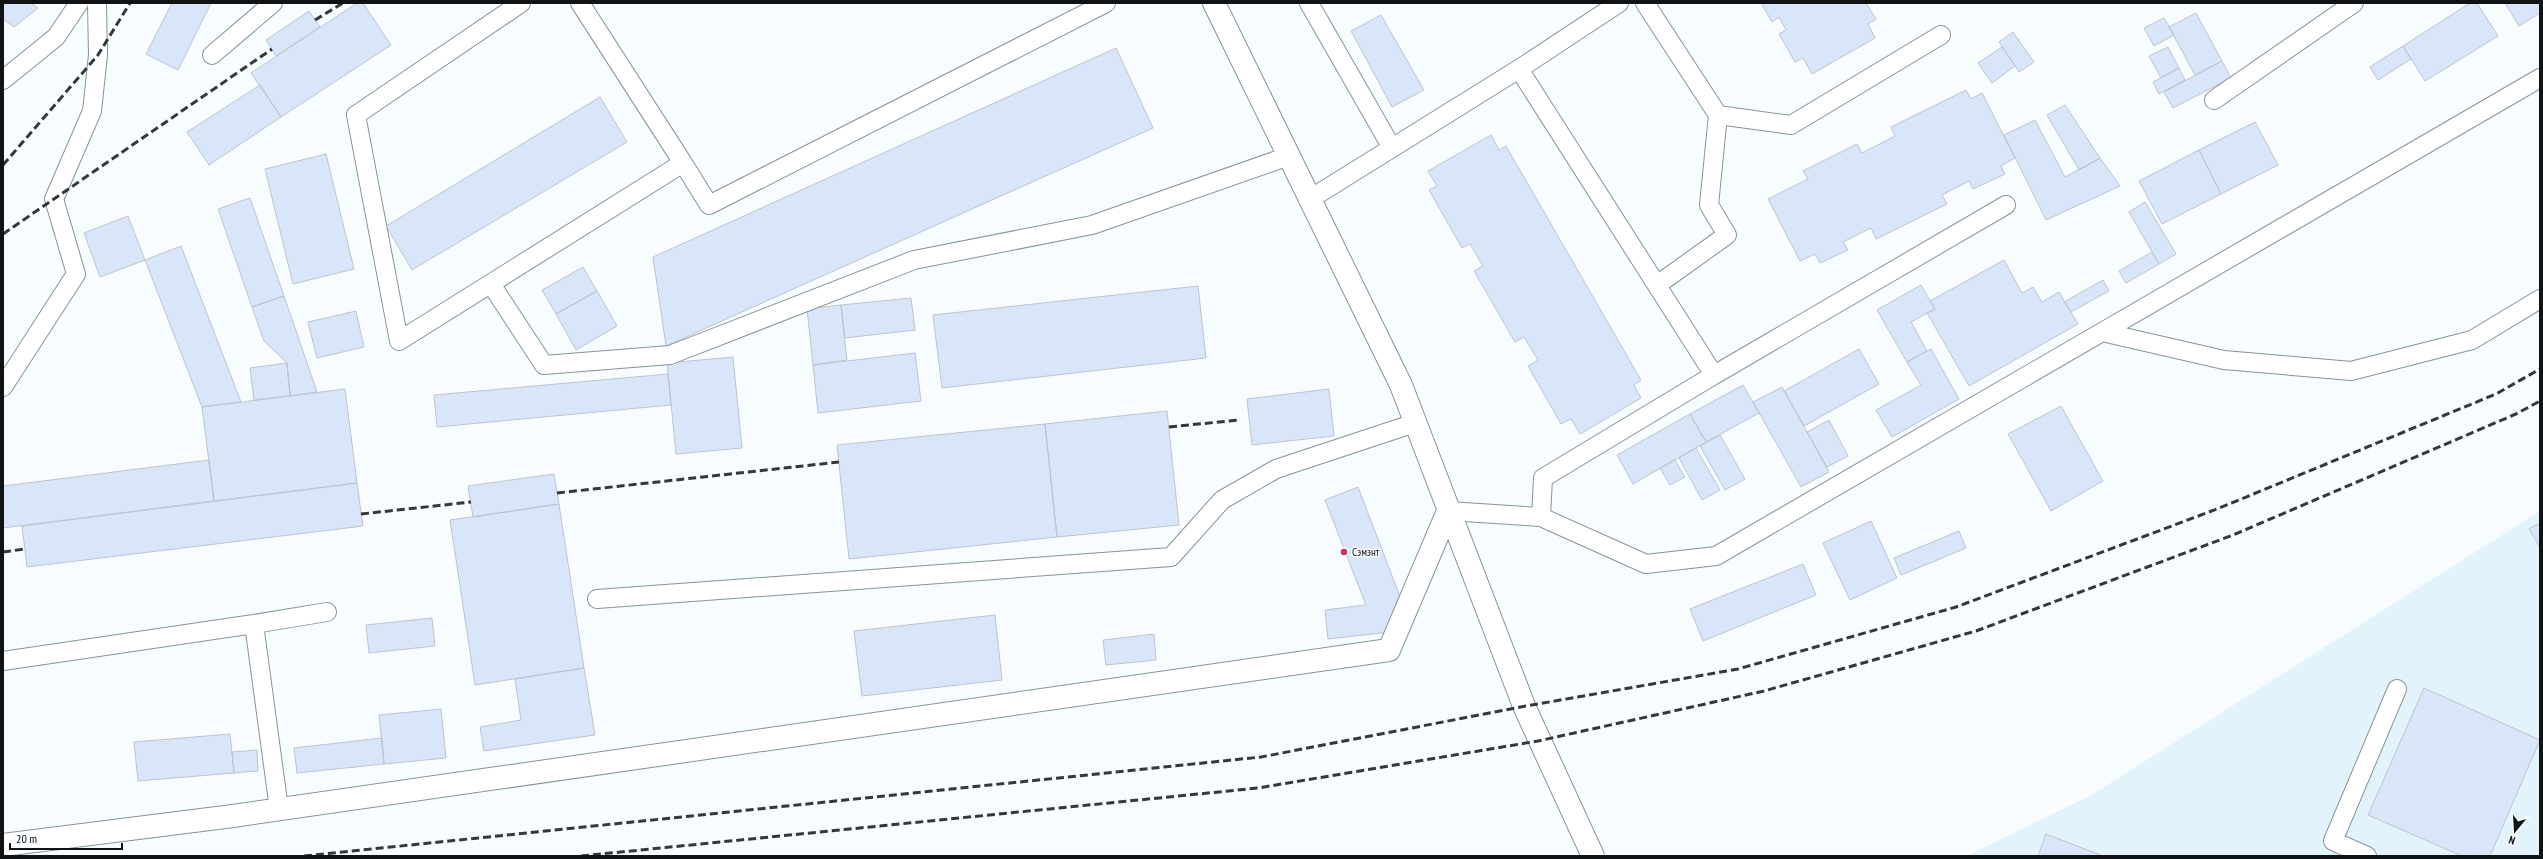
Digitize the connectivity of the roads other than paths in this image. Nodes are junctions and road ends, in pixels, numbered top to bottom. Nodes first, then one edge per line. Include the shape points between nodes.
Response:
1 (79, 3) edge
2 (97, 3) edge
3 (273, 3) edge
4 (521, 3) edge
5 (580, 3) edge
6 (1106, 3) edge
7 (1214, 3) edge
8 (1309, 3) edge
9 (1619, 3) edge
10 (1645, 3) edge
11 (2354, 3) edge
12 (1941, 35) dead end
13 (212, 55) dead end
14 (1519, 69) junction
15 (2540, 78) edge
16 (3, 80) edge
17 (2214, 100) dead end
18 (1718, 115) junction
19 (1392, 148) junction
20 (1289, 156) junction
21 (684, 164) junction
22 (1310, 199) junction
23 (2006, 205) dead end
24 (491, 284) junction
25 (1657, 285) junction
26 (2540, 299) edge
27 (2102, 332) junction
28 (1714, 375) junction
29 (3, 387) edge
30 (1415, 423) junction
31 (1448, 511) junction
32 (1541, 517) junction
33 (597, 599) dead end
34 (327, 612) dead end
35 (254, 624) junction
36 (3, 661) edge
37 (2397, 689) dead end
38 (279, 809) junction
39 (3, 845) edge
40 (1593, 856) edge
41 (2367, 856) edge

1 - 16 lane via 56,37
2 - 29 lane via 98,55 92,111 54,199 76,274
3 - 13 lane
4 - 24 lane via 356,115 399,341
5 - 21 lane
6 - 21 lane via 709,205
7 - 20 street
8 - 19 lane
9 - 14 lane
10 - 18 lane
11 - 17 lane
12 - 18 lane via 1791,125
14 - 19 lane
14 - 25 lane
15 - 27 lane
18 - 25 lane via 1709,204 1727,235
19 - 22 lane
20 - 22 street
20 - 24 lane via 1092,225 914,260 670,355 544,365
21 - 24 lane
22 - 30 street via 1401,385
23 - 28 lane
25 - 28 lane
26 - 27 lane via 2472,340 2351,372 2224,360
27 - 32 lane via 1716,556 1646,564
28 - 32 lane via 1543,478
30 - 31 street
30 - 33 lane via 1276,469 1222,500 1171,557
31 - 32 lane
31 - 38 street via 1389,650
31 - 40 street via 1532,727
34 - 35 lane
35 - 36 lane
35 - 38 lane
37 - 41 lane via 2333,841
38 - 39 street

